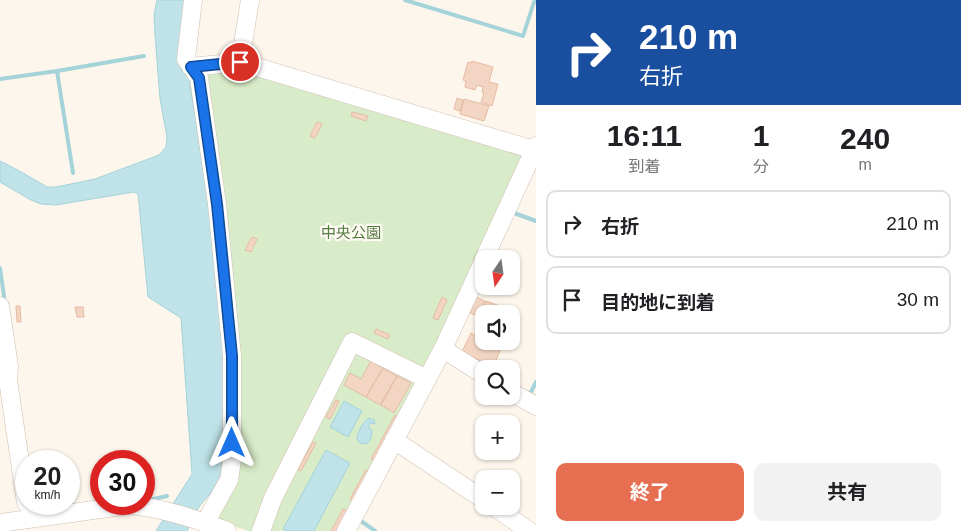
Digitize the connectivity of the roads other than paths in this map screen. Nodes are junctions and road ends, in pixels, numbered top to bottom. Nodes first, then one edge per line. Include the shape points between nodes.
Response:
1 (193, 0) edge
2 (250, 0) edge
3 (240, 62) junction
4 (191, 67) junction
5 (535, 148) edge
6 (489, 250) edge
7 (475, 280) edge
8 (0, 306) edge
9 (443, 349) junction
10 (475, 369) edge
11 (427, 379) junction
12 (520, 397) edge
13 (536, 406) edge
14 (394, 440) junction
15 (19, 450) edge
16 (475, 494) edge
17 (80, 510) edge
18 (30, 515) edge
19 (506, 515) edge
20 (200, 521) junction
21 (0, 523) edge
22 (227, 531) edge
23 (261, 531) edge
24 (346, 531) edge
25 (529, 531) edge

1 - 4 street via 186,59
2 - 3 street
3 - 4 street
3 - 5 street
4 - 20 street via 199,78 217,204 232,356 232,460 229,480
5 - 6 street
7 - 9 street
8 - 15 street
9 - 10 street
9 - 11 street
11 - 14 street
11 - 23 street via 352,342 273,498
12 - 13 street
14 - 16 street
14 - 24 street
17 - 20 street via 147,506
18 - 21 street
19 - 25 street
20 - 22 street

